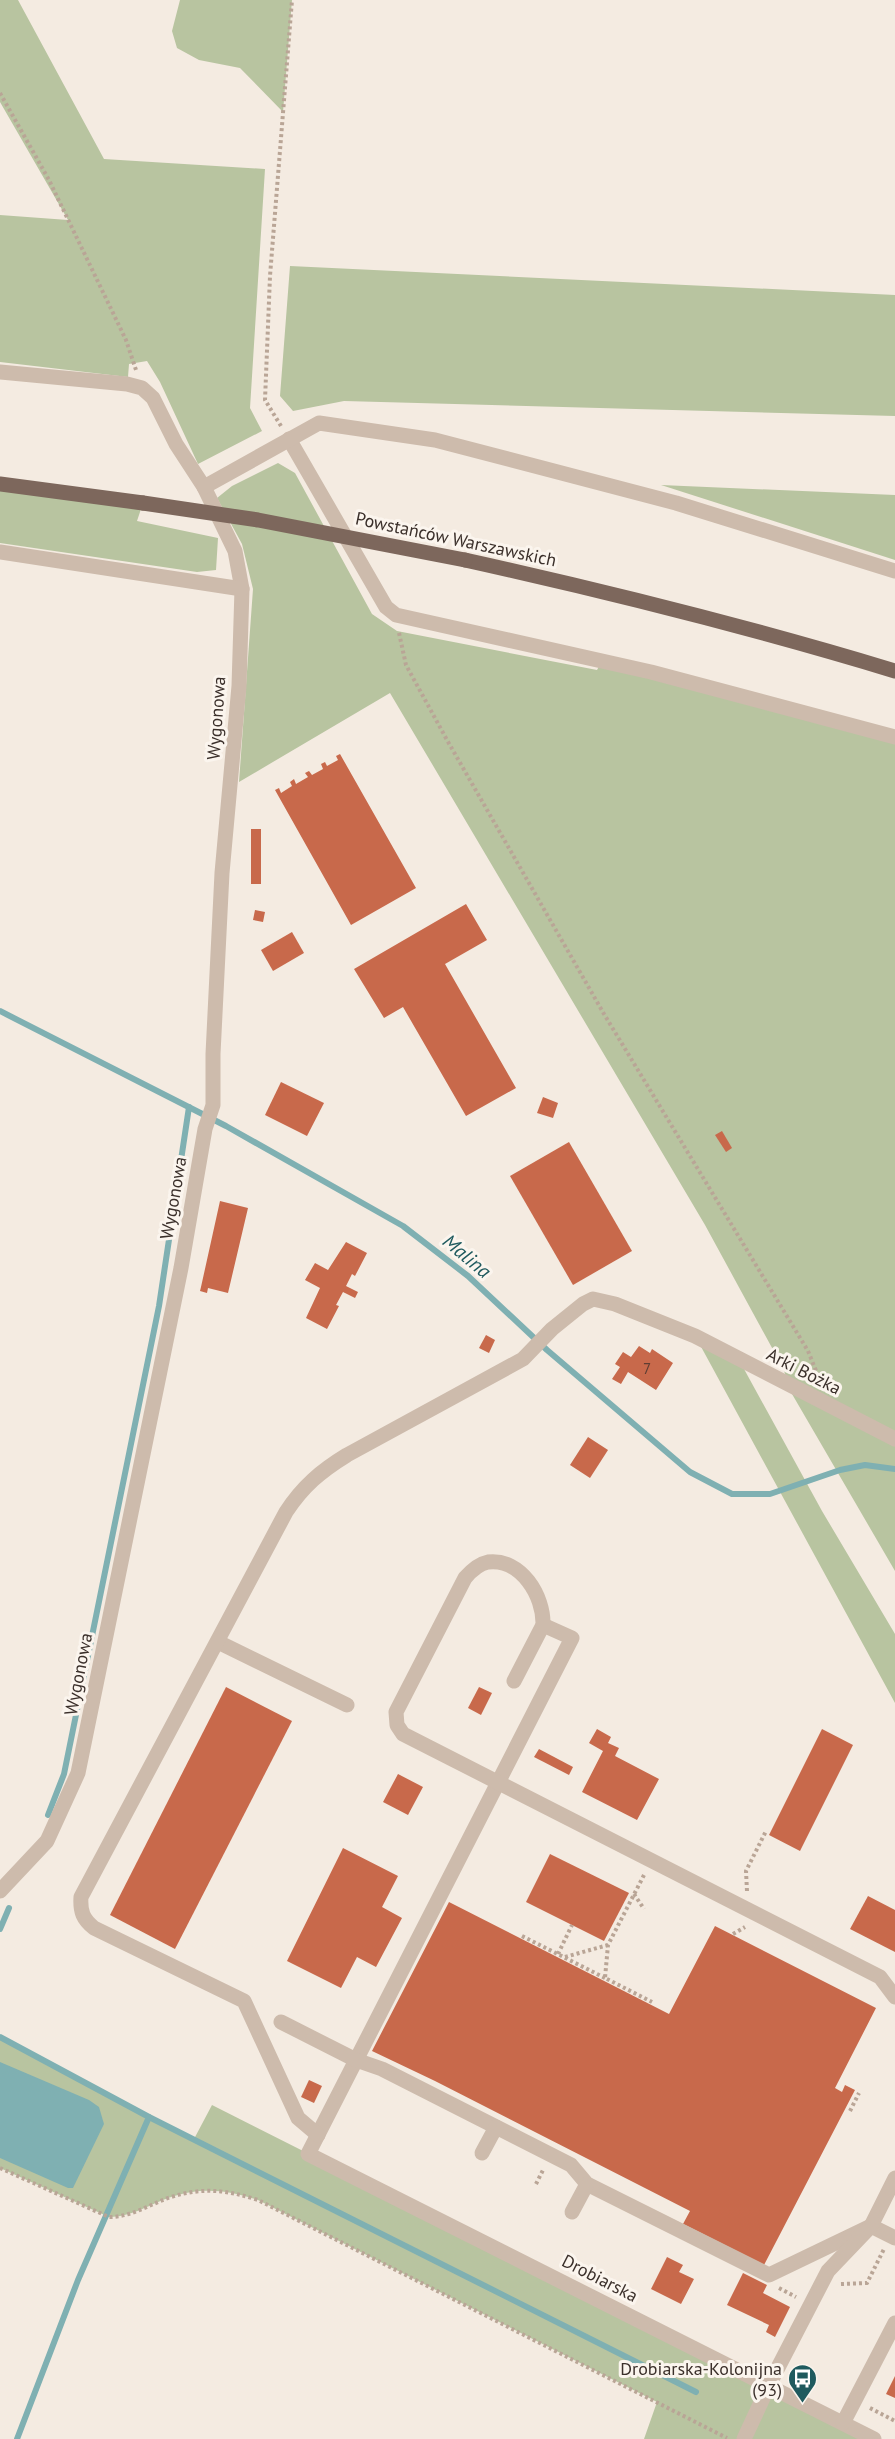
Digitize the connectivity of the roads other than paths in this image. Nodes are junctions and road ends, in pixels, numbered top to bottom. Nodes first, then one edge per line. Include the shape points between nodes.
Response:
1 (0, 372) edge
2 (289, 439) junction
3 (0, 484) edge
4 (204, 487) junction
5 (0, 552) edge
6 (895, 571) edge
7 (242, 589) junction
8 (895, 671) edge
9 (895, 737) edge
10 (895, 1439) edge
11 (543, 1625) junction
12 (218, 1642) junction
13 (514, 1681) dead end
14 (346, 1705) dead end
15 (498, 1783) junction
16 (0, 1891) edge
17 (895, 1997) edge
18 (281, 2022) dead end
19 (356, 2060) junction
20 (496, 2127) junction
21 (318, 2135) junction
22 (482, 2153) dead end
23 (895, 2178) edge
24 (587, 2184) junction
25 (572, 2212) dead end
26 (871, 2226) junction
27 (890, 2242) edge
28 (895, 2323) edge
29 (891, 2342) edge
30 (769, 2385) junction
31 (843, 2423) junction
32 (744, 2439) edge
33 (874, 2439) edge

1 - 4 street, Wygonowa via 142,388 153,398
2 - 4 street
2 - 6 street via 319,423 435,440 676,503
2 - 9 street via 386,607 396,615 651,672
3 - 8 main road, Powstańców Warszawskich, bridge via 270,522 465,560 650,602
4 - 7 street, Wygonowa via 234,551
5 - 7 street
7 - 16 street, Wygonowa via 239,686 222,873 213,1105 205,1129 181,1268 78,1773 47,1841
10 - 12 street, Arki Bożka via 695,1336 593,1299 552,1329 523,1359 322,1470 286,1512
11 - 13 street
11 - 15 street via 572,1638
11 - 15 street via 534,1589 516,1569 487,1562 475,1567 465,1578 396,1712 403,1734
12 - 14 street
12 - 21 street via 81,1897 80,1909 84,1920 94,1928 244,2001 298,2118
15 - 17 street via 880,1977
15 - 19 street
18 - 19 street
19 - 20 street via 382,2069
19 - 21 street
20 - 22 street
20 - 24 street via 571,2165
21 - 30 street, Drobiarska via 308,2154
23 - 26 street
24 - 25 street
24 - 26 street via 769,2275
26 - 27 street
26 - 30 street via 828,2271
28 - 29 street
29 - 31 street
30 - 31 street, Drobiarska
30 - 32 street
31 - 33 street, Drobiarska

